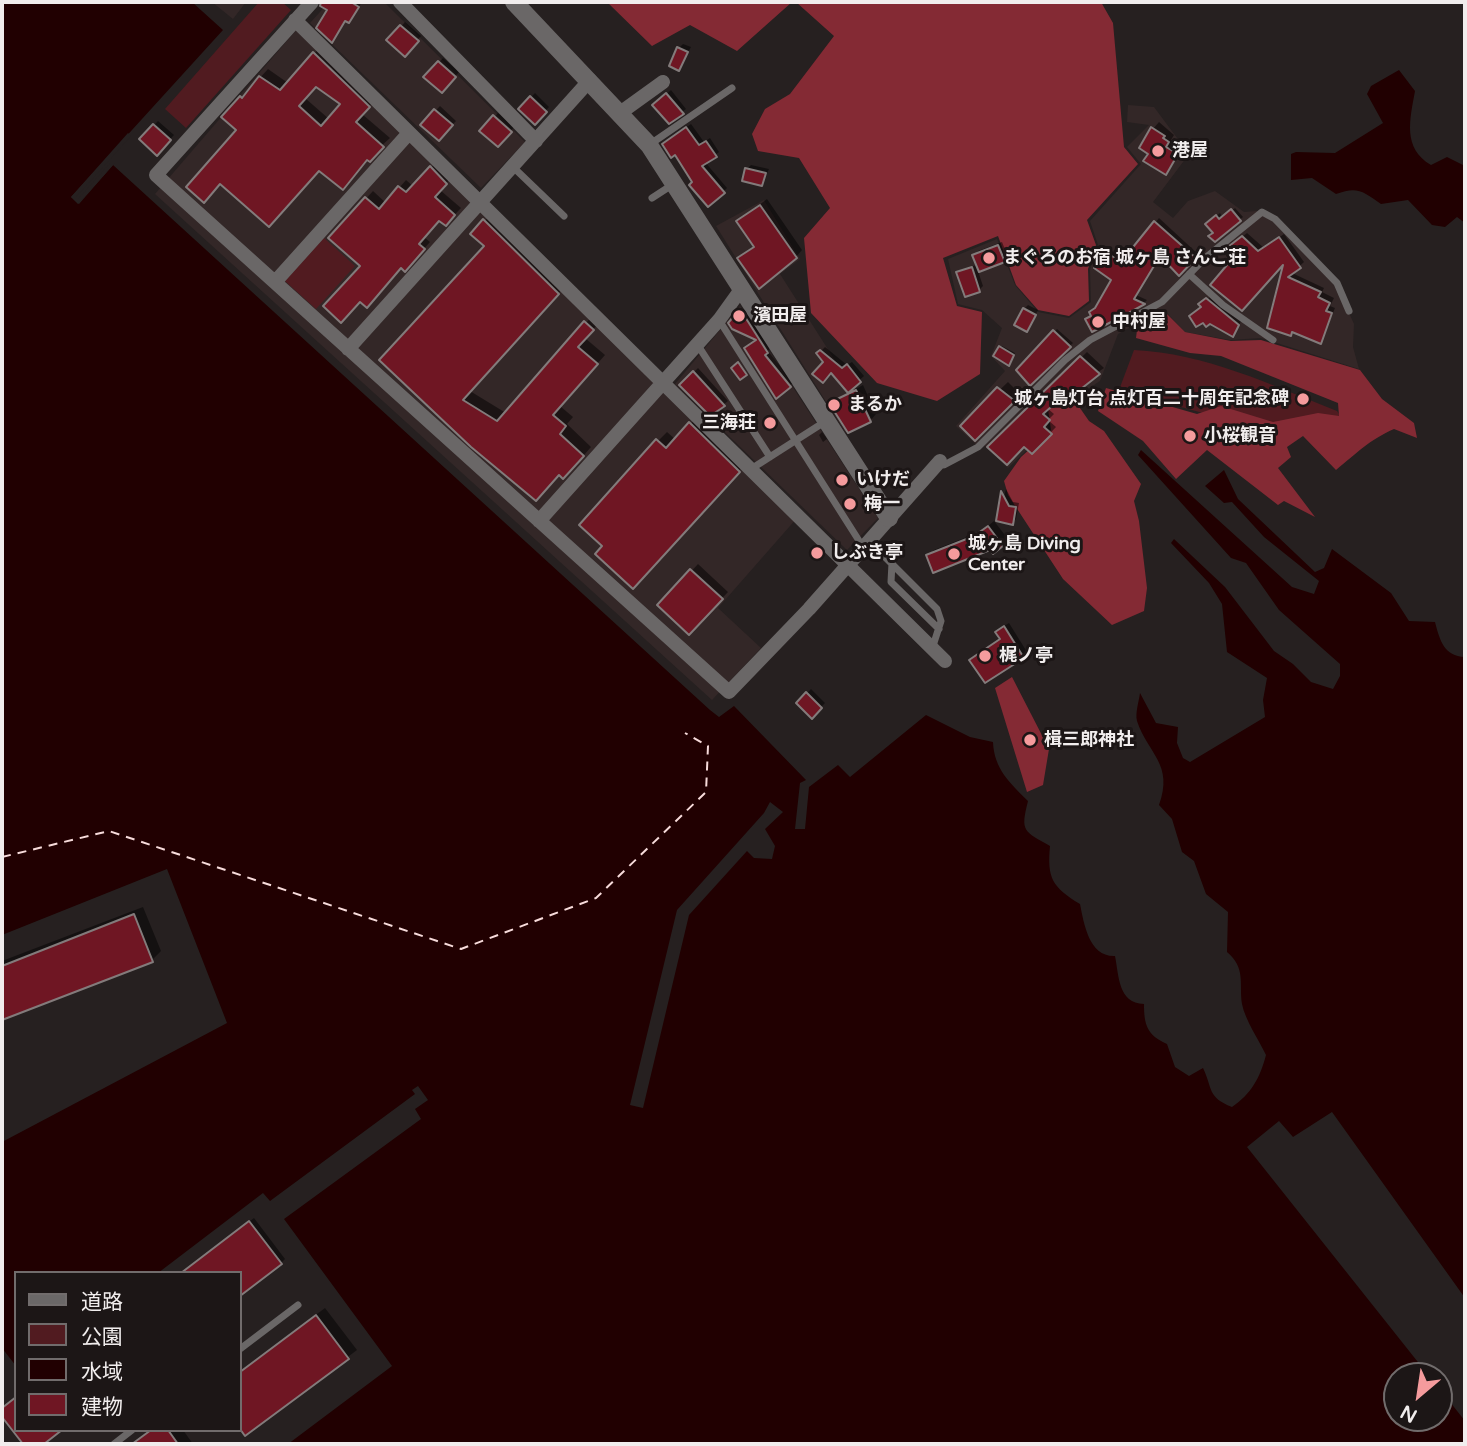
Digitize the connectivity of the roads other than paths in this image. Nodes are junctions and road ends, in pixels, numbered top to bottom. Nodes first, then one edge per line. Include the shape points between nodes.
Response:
1 (312, 2) edge
2 (400, 2) edge
3 (514, 2) edge
4 (295, 20) junction
5 (590, 80) junction
6 (663, 82) dead end
7 (732, 88) dead end
8 (620, 113) junction
9 (409, 133) junction
10 (536, 141) junction
11 (649, 145) junction
12 (512, 166) junction
13 (676, 183) junction
14 (652, 198) dead end
15 (479, 202) junction
16 (564, 216) dead end
17 (1189, 274) junction
18 (275, 282) junction
19 (742, 288) junction
20 (1349, 311) dead end
21 (719, 320) junction
22 (1273, 340) dead end
23 (697, 344) junction
24 (348, 349) junction
25 (663, 383) junction
26 (826, 421) junction
27 (795, 442) junction
28 (770, 457) junction
29 (940, 461) joint
30 (750, 470) junction
31 (890, 518) junction
32 (540, 520) junction
33 (866, 544) junction
34 (892, 564) junction
35 (847, 565) junction
36 (939, 629) junction
37 (932, 649) junction
38 (944, 661) dead end
39 (298, 1305) dead end
40 (242, 1347) edge
41 (129, 1432) edge
42 (114, 1444) edge

1 - 4 street
2 - 10 street
3 - 5 street
4 - 9 street
4 - 18 street via 156,175
5 - 8 street
5 - 10 street
6 - 8 street
7 - 11 lane
8 - 11 street
9 - 15 street
9 - 18 street
10 - 12 street
11 - 13 street
12 - 15 street
12 - 16 lane
13 - 14 lane
13 - 19 street
15 - 24 street
15 - 25 street
17 - 20 lane via 1262,212 1275,219 1337,283
17 - 22 lane
17 - 29 lane via 1162,302 1090,340 1065,359 978,447 944,465
18 - 24 street
19 - 21 street
19 - 26 street
21 - 23 street
21 - 27 lane
23 - 25 street
23 - 28 lane
24 - 32 street
25 - 30 street
25 - 32 street
26 - 27 lane
26 - 31 street
27 - 28 lane
27 - 33 lane
28 - 30 lane
29 - 31 street
30 - 35 street
31 - 33 street
32 - 35 street via 729,692
33 - 34 lane
33 - 35 street
34 - 36 lane via 937,609
34 - 36 lane via 891,582
35 - 37 street
36 - 37 lane
37 - 38 street
39 - 40 lane
41 - 42 lane

